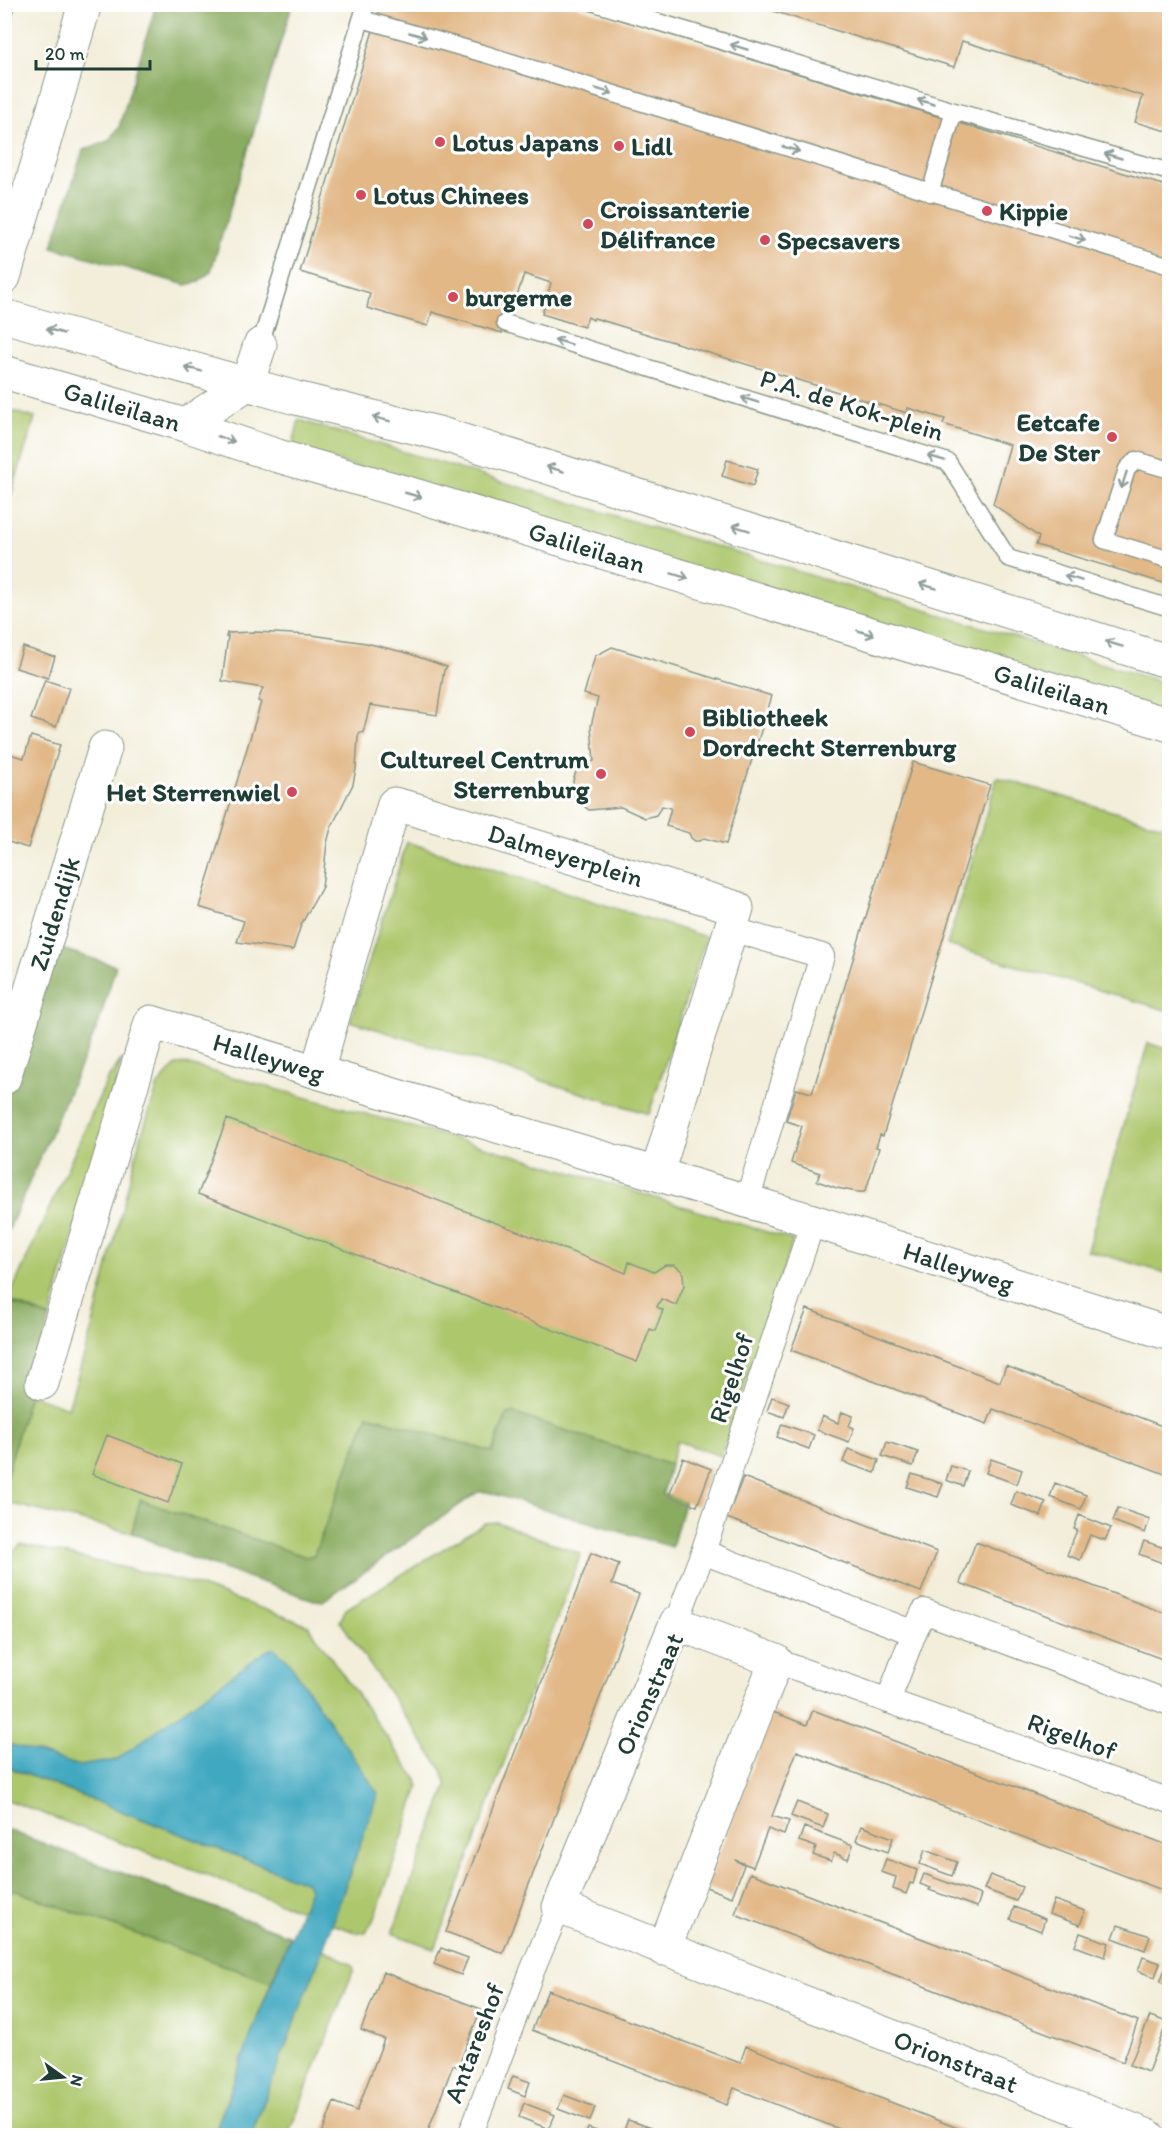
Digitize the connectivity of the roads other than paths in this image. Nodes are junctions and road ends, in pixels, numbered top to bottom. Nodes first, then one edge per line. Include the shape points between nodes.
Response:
1 (85, 4) edge
2 (598, 4) edge
3 (364, 12) edge
4 (954, 111) junction
5 (1170, 172) edge
6 (930, 193) junction
7 (1170, 266) edge
8 (4, 277) edge
9 (4, 316) edge
10 (505, 323) dead end
11 (260, 345) joint
12 (4, 372) edge
13 (247, 384) junction
14 (185, 425) junction
15 (1170, 470) edge
16 (1170, 560) edge
17 (1170, 608) edge
18 (1170, 662) edge
19 (1170, 725) edge
20 (105, 748) dead end
21 (731, 929) junction
22 (317, 1072) junction
23 (4, 1078) edge
24 (657, 1174) junction
25 (747, 1201) junction
26 (813, 1221) junction
27 (1170, 1334) edge
28 (42, 1383) dead end
29 (703, 1552) junction
30 (676, 1623) junction
31 (914, 1633) junction
32 (776, 1661) junction
33 (888, 1701) junction
34 (1170, 1703) edge
35 (1170, 1801) edge
36 (559, 1907) junction
37 (663, 1949) junction
38 (470, 2136) edge
39 (1148, 2136) edge

1 - 8 street
4 -> 2 lane
3 -> 6 lane via 485,54
3 - 11 lane
5 -> 4 lane
4 - 6 lane
6 -> 7 lane
13 -> 9 street, Galileïlaan
17 -> 10 lane, P.A. de Kok-plein via 1008,558 948,462
11 - 13 street
12 - 14 street, Galileïlaan
13 - 14 street
18 -> 13 street, Galileïlaan via 438,433
14 -> 19 street, Galileïlaan
15 -> 16 lane via 1136,460 1127,469 1104,540
20 - 23 street, Zuidendijk
21 - 22 street, Dalmeyerplein via 737,908 394,804
21 - 24 street, Dalmeyerplein
21 - 25 street via 822,956
22 - 24 street, Halleyweg
22 - 28 street, Halleyweg via 151,1022
24 - 25 street, Halleyweg
25 - 26 street, Halleyweg
26 - 27 street, Halleyweg
26 - 29 street, Rigelhof
29 - 30 street, Rigelhof
29 - 31 street
30 - 32 street, Orionstraat
30 - 36 street, Orionstraat
31 - 33 street
31 - 34 street via 924,1611
32 - 33 street, Rigelhof
32 - 37 street
33 - 35 street, Rigelhof
36 - 37 street, Orionstraat
36 - 38 street, Antareshof
37 - 39 street, Orionstraat

